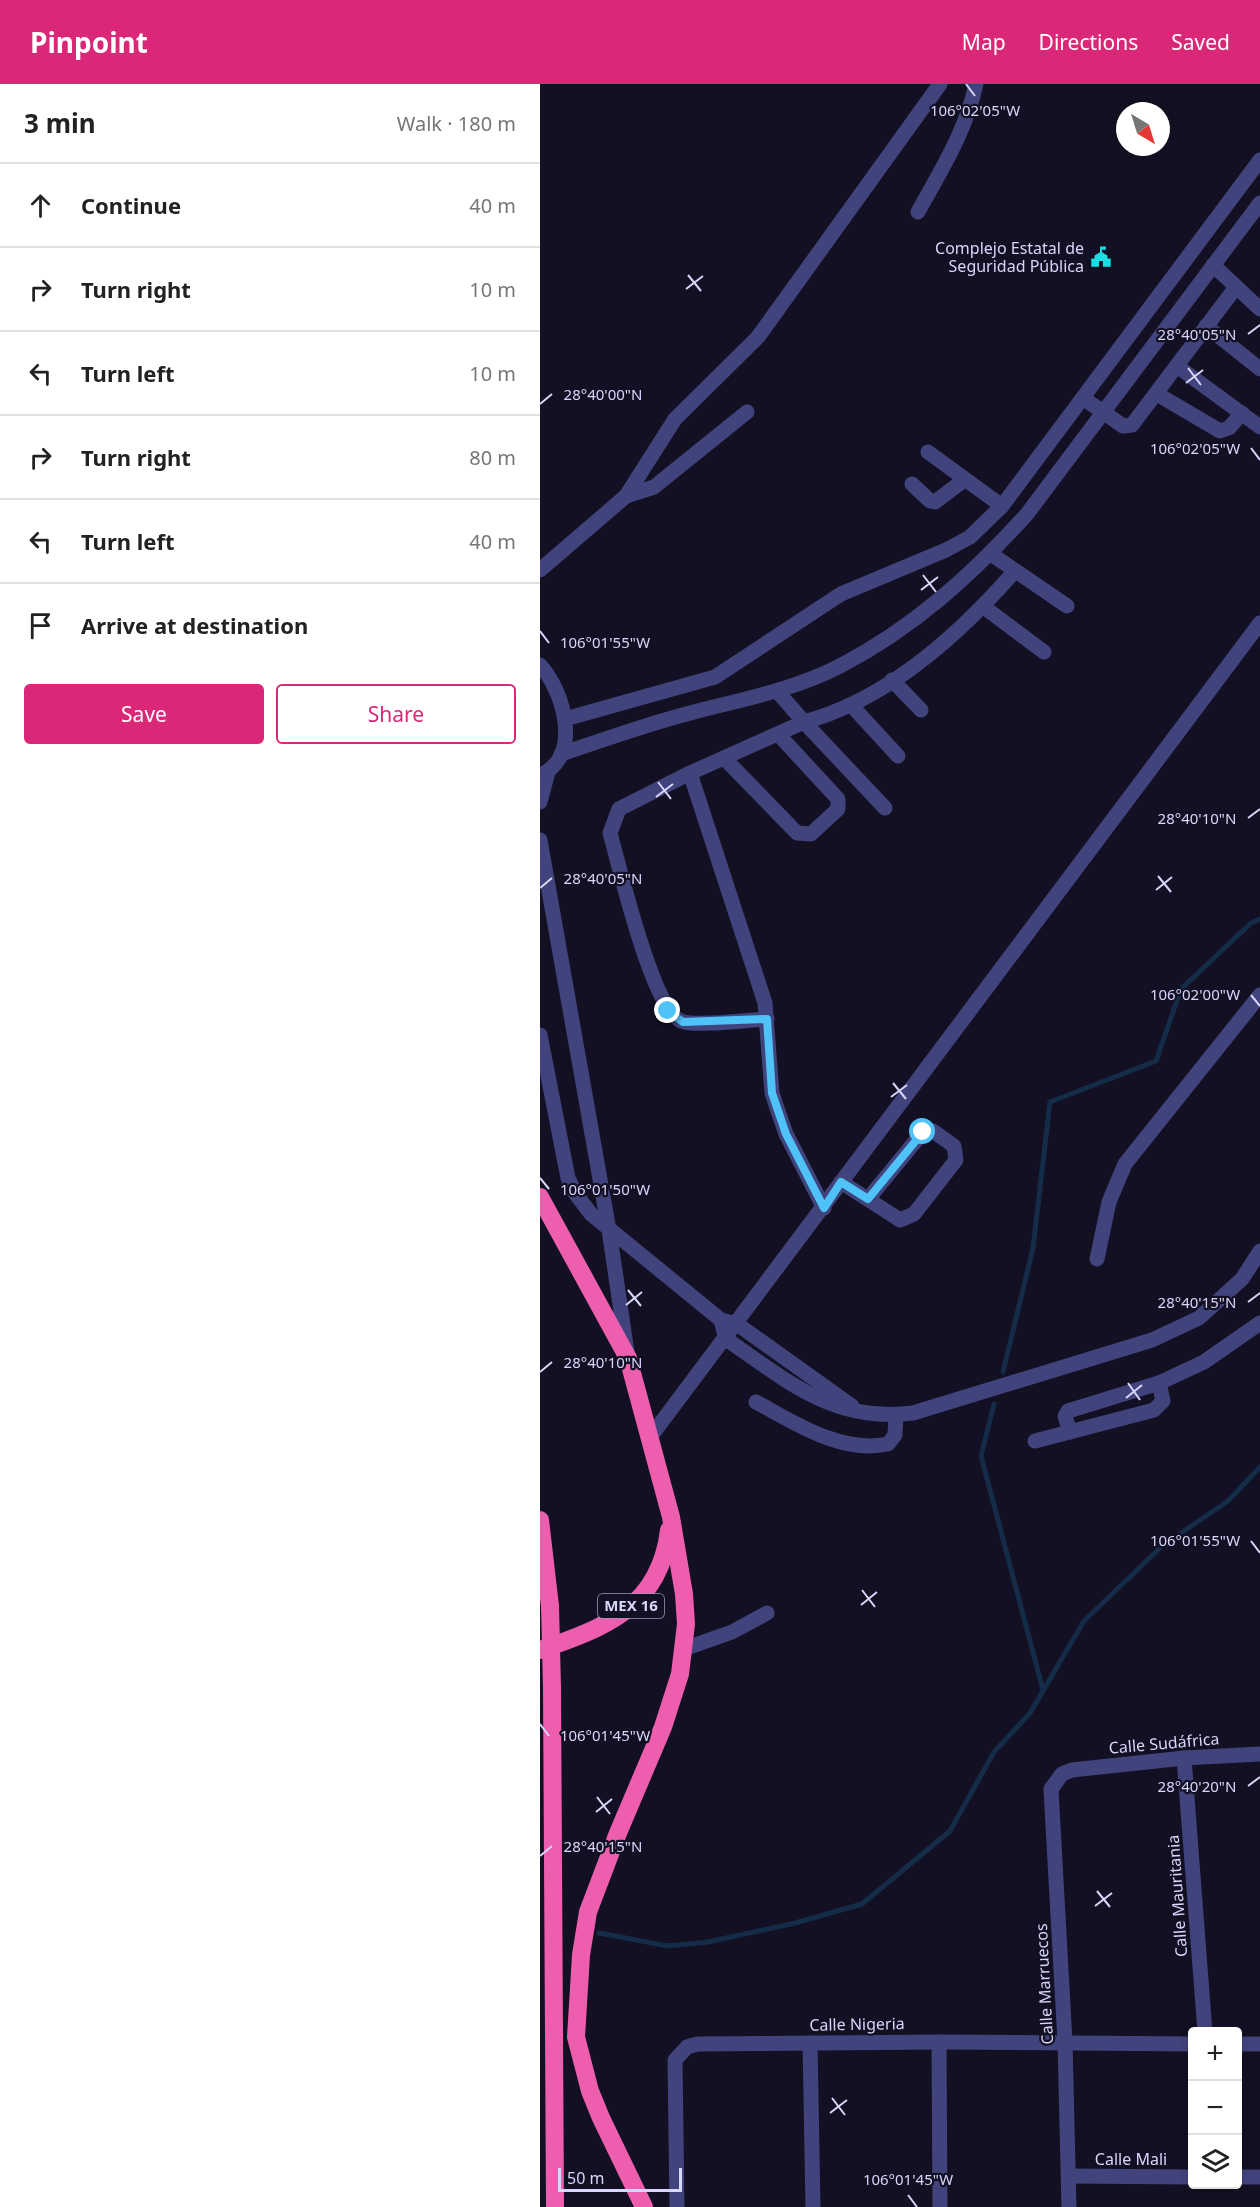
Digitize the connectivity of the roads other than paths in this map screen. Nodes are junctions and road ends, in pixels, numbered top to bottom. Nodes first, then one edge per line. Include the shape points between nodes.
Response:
1 (940, 84) edge
2 (976, 84) edge
3 (1260, 160) edge
4 (1260, 203) edge
5 (918, 212) dead end
6 (1213, 265) junction
7 (1236, 287) junction
8 (1260, 309) edge
9 (1206, 326) junction
10 (1177, 366) junction
11 (1260, 369) edge
12 (1157, 394) junction
13 (1083, 398) junction
14 (747, 412) dead end
15 (1102, 412) junction
16 (1242, 413) junction
17 (1260, 426) edge
18 (928, 452) dead end
19 (964, 480) junction
20 (912, 484) dead end
21 (626, 496) junction
22 (1002, 506) junction
23 (991, 554) junction
24 (540, 570) edge
25 (1014, 572) junction
26 (1067, 606) dead end
27 (984, 607) junction
28 (1260, 623) edge
29 (1044, 652) dead end
30 (540, 665) edge
31 (892, 680) junction
32 (777, 691) junction
33 (851, 705) junction
34 (921, 710) dead end
35 (565, 719) junction
36 (804, 722) junction
37 (778, 734) junction
38 (561, 754) junction
39 (898, 756) dead end
40 (724, 758) junction
41 (690, 773) junction
42 (544, 774) edge
43 (540, 802) edge
44 (885, 808) dead end
45 (540, 840) edge
46 (1260, 995) edge
47 (767, 1019) junction
48 (540, 1035) edge
49 (841, 1182) junction
50 (540, 1197) edge
51 (868, 1199) junction
52 (824, 1208) junction
53 (609, 1230) junction
54 (1260, 1251) edge
55 (1097, 1259) dead end
56 (721, 1320) junction
57 (1260, 1323) edge
58 (737, 1324) junction
59 (726, 1339) junction
60 (628, 1358) junction
61 (1160, 1383) junction
62 (756, 1402) dead end
63 (862, 1413) junction
64 (896, 1415) junction
65 (1070, 1432) junction
66 (651, 1436) junction
67 (1035, 1441) dead end
68 (671, 1517) junction
69 (540, 1520) edge
70 (767, 1613) dead end
71 (684, 1649) junction
72 (540, 1650) edge
73 (1260, 1754) edge
74 (1184, 1758) junction
75 (1072, 1770) joint
76 (1205, 2027) edge
77 (939, 2042) junction
78 (1065, 2042) junction
79 (810, 2043) junction
80 (1188, 2044) edge
81 (1242, 2044) edge
82 (1260, 2044) edge
83 (1069, 2176) junction
84 (1188, 2176) edge
85 (1242, 2177) edge
86 (1260, 2177) edge
87 (555, 2207) edge
88 (644, 2207) edge
89 (676, 2207) edge
90 (813, 2207) edge
91 (940, 2207) edge
92 (1069, 2207) edge

1 - 21 street via 758,337 675,419
2 - 5 street via 958,141
3 - 13 street
4 - 6 street
6 - 7 street
6 - 15 street
7 - 8 street
7 - 9 street
9 - 10 street
9 - 11 street
10 - 12 street
10 - 16 street
12 - 15 street via 1136,422 1127,427
12 - 16 street via 1220,431 1229,428
13 - 15 street
13 - 22 street
14 - 21 street via 654,487
15 - 23 street via 1027,514
16 - 17 street
18 - 19 street
19 - 20 street via 935,502
19 - 22 street
21 - 24 street
22 - 35 street via 970,537 842,594 715,676
23 - 25 street
23 - 32 street via 931,608 882,641 838,667
25 - 26 street
25 - 27 street
27 - 29 street
27 - 31 street
28 - 49 street
30 - 35 street via 559,694
31 - 33 street
31 - 34 street
32 - 36 street
32 - 38 street via 668,719
33 - 36 street
33 - 39 street
35 - 38 street
36 - 37 street
36 - 44 street
37 - 40 street
37 - 40 street via 838,799 838,809 811,834 797,833
38 - 42 street
40 - 41 street
41 - 47 street
41 - 47 street via 619,809 611,826 637,934 663,1002 675,1018 683,1022
42 - 43 street
45 - 53 street
46 - 55 street via 1125,1164 1109,1202
47 - 52 street via 772,1093 786,1134
48 - 53 street via 568,1178 575,1193
49 - 51 street
49 - 52 street
50 - 60 highway
51 - 51 street via 923,1132 933,1131 954,1146 956,1160 909,1218 900,1220
52 - 58 street
53 - 56 street
53 - 60 street
54 - 64 street via 1223,1299 1199,1318 1152,1340 1054,1372
56 - 58 street
56 - 59 street
57 - 61 street via 1204,1362
58 - 59 street
58 - 63 street
59 - 63 street via 820,1401
59 - 66 street
60 - 66 highway
61 - 65 street via 1163,1401 1154,1410
61 - 65 street via 1068,1411 1065,1416
62 - 64 street via 828,1438 850,1443 888,1444 895,1435
63 - 64 street
65 - 67 street
66 - 68 highway
68 - 71 highway via 684,1594
68 - 72 highway, MEX 16 via 667,1552 655,1579 640,1599 594,1632
69 - 87 highway, bridge via 550,1606 552,1688
70 - 71 street via 732,1632
71 - 88 highway via 663,1727 588,1912 581,1954 576,2037 590,2091
73 - 74 street, Calle Sudáfrica
74 - 75 street, Calle Sudáfrica
74 - 76 street, Calle Mauritania
75 - 78 street, Calle Marruecos via 1062,1774 1051,1789
77 - 78 street, Calle Nigeria
77 - 79 street, Calle Nigeria
77 - 91 street
78 - 80 street, Calle Nigeria
78 - 83 street, Calle Marruecos
79 - 89 street, Calle Nigeria via 697,2044 680,2053 675,2060
79 - 90 street
81 - 82 street
83 - 84 street, Calle Mali
83 - 92 street, Calle Marruecos
85 - 86 street

